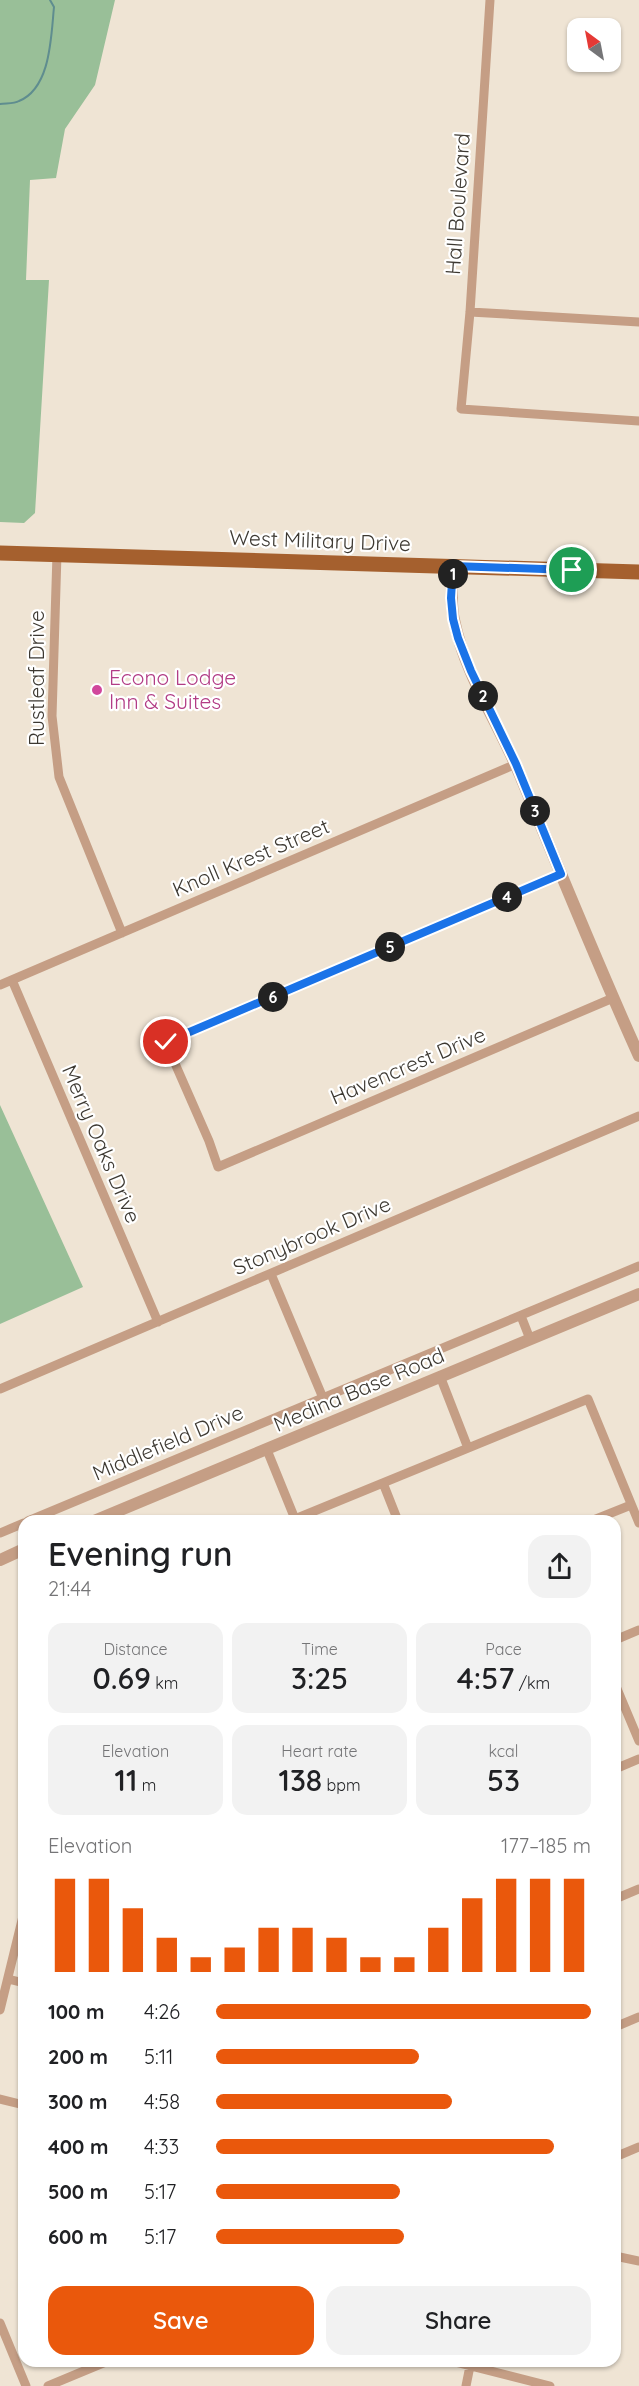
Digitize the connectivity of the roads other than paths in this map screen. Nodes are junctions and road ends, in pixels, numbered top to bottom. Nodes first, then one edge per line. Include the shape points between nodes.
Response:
1 (490, 0) edge
2 (470, 312) junction
3 (639, 322) edge
4 (639, 421) edge
5 (0, 553) edge
6 (57, 554) junction
7 (453, 566) junction
8 (639, 572) edge
9 (516, 764) junction
10 (561, 874) junction
11 (122, 933) junction
12 (12, 980) junction
13 (0, 985) edge
14 (612, 998) junction
15 (639, 1056) edge
16 (639, 1116) edge
17 (639, 1266) edge
18 (270, 1274) junction
19 (639, 1294) edge
20 (520, 1316) junction
21 (158, 1322) junction
22 (530, 1339) junction
23 (440, 1376) junction
24 (0, 1389) edge
25 (323, 1398) junction
26 (468, 1448) junction
27 (267, 1450) junction
28 (383, 1483) junction
29 (631, 1505) junction
30 (42, 1515) edge
31 (108, 1515) edge
32 (291, 1515) edge
33 (305, 1515) edge
34 (396, 1515) edge
35 (606, 1515) edge
36 (639, 1523) edge
37 (18, 1526) edge
38 (0, 1533) edge
39 (18, 1552) edge
40 (0, 1560) edge
41 (639, 1630) edge
42 (621, 1638) edge
43 (621, 1698) edge
44 (639, 1741) edge
45 (639, 1760) edge
46 (621, 1767) edge
47 (639, 1889) edge
48 (621, 1896) edge
49 (18, 1937) edge
50 (8, 1979) junction
51 (18, 1982) edge
52 (0, 2010) edge
53 (639, 2017) edge
54 (621, 2024) edge
55 (0, 2099) edge
56 (18, 2104) edge
57 (639, 2147) edge
58 (621, 2154) edge
59 (621, 2257) edge
60 (639, 2261) edge
61 (0, 2323) edge
62 (18, 2367) edge
63 (18, 2367) edge
64 (94, 2367) edge
65 (470, 2367) edge
66 (474, 2367) edge
67 (26, 2386) edge
68 (48, 2386) edge
69 (466, 2386) edge
70 (550, 2386) edge

1 - 2 street, Hall Boulevard
2 - 3 street
2 - 4 street, Hall Boulevard via 461,409
5 - 6 main road, West Military Drive
6 - 7 main road, West Military Drive
6 - 11 street, Rustleaf Drive via 52,716 59,777
7 - 8 main road, West Military Drive
7 - 9 street via 451,598 458,638
9 - 10 street
9 - 11 street, Knoll Krest Street
10 - 14 street
10 - 14 street, Havencrest Drive via 166,1042 218,1167
11 - 12 street, Knoll Krest Street
12 - 13 street, Knoll Krest Street
12 - 21 street, Merry Oaks Drive
14 - 15 street
16 - 18 street, Stonybrook Drive
17 - 20 street, Middlefield Drive
18 - 21 street, Stonybrook Drive
18 - 25 street
19 - 22 street, Medina Base Road
20 - 22 street
20 - 25 street, Middlefield Drive
21 - 24 street, Stonybrook Drive
22 - 23 street, Medina Base Road
23 - 26 street
23 - 27 street, Medina Base Road
25 - 30 street, Middlefield Drive
26 - 28 street
26 - 29 street via 588,1399
27 - 31 street, Medina Base Road
27 - 32 street
28 - 33 street
28 - 34 street
29 - 35 street
29 - 36 street
37 - 38 street
39 - 40 street
41 - 42 street
43 - 44 street
45 - 46 street
47 - 48 street
49 - 50 street
50 - 51 street
50 - 52 street
53 - 54 street
55 - 56 street
57 - 58 street
59 - 60 street
61 - 62 street
63 - 67 street
64 - 68 street
65 - 69 street
66 - 70 street

